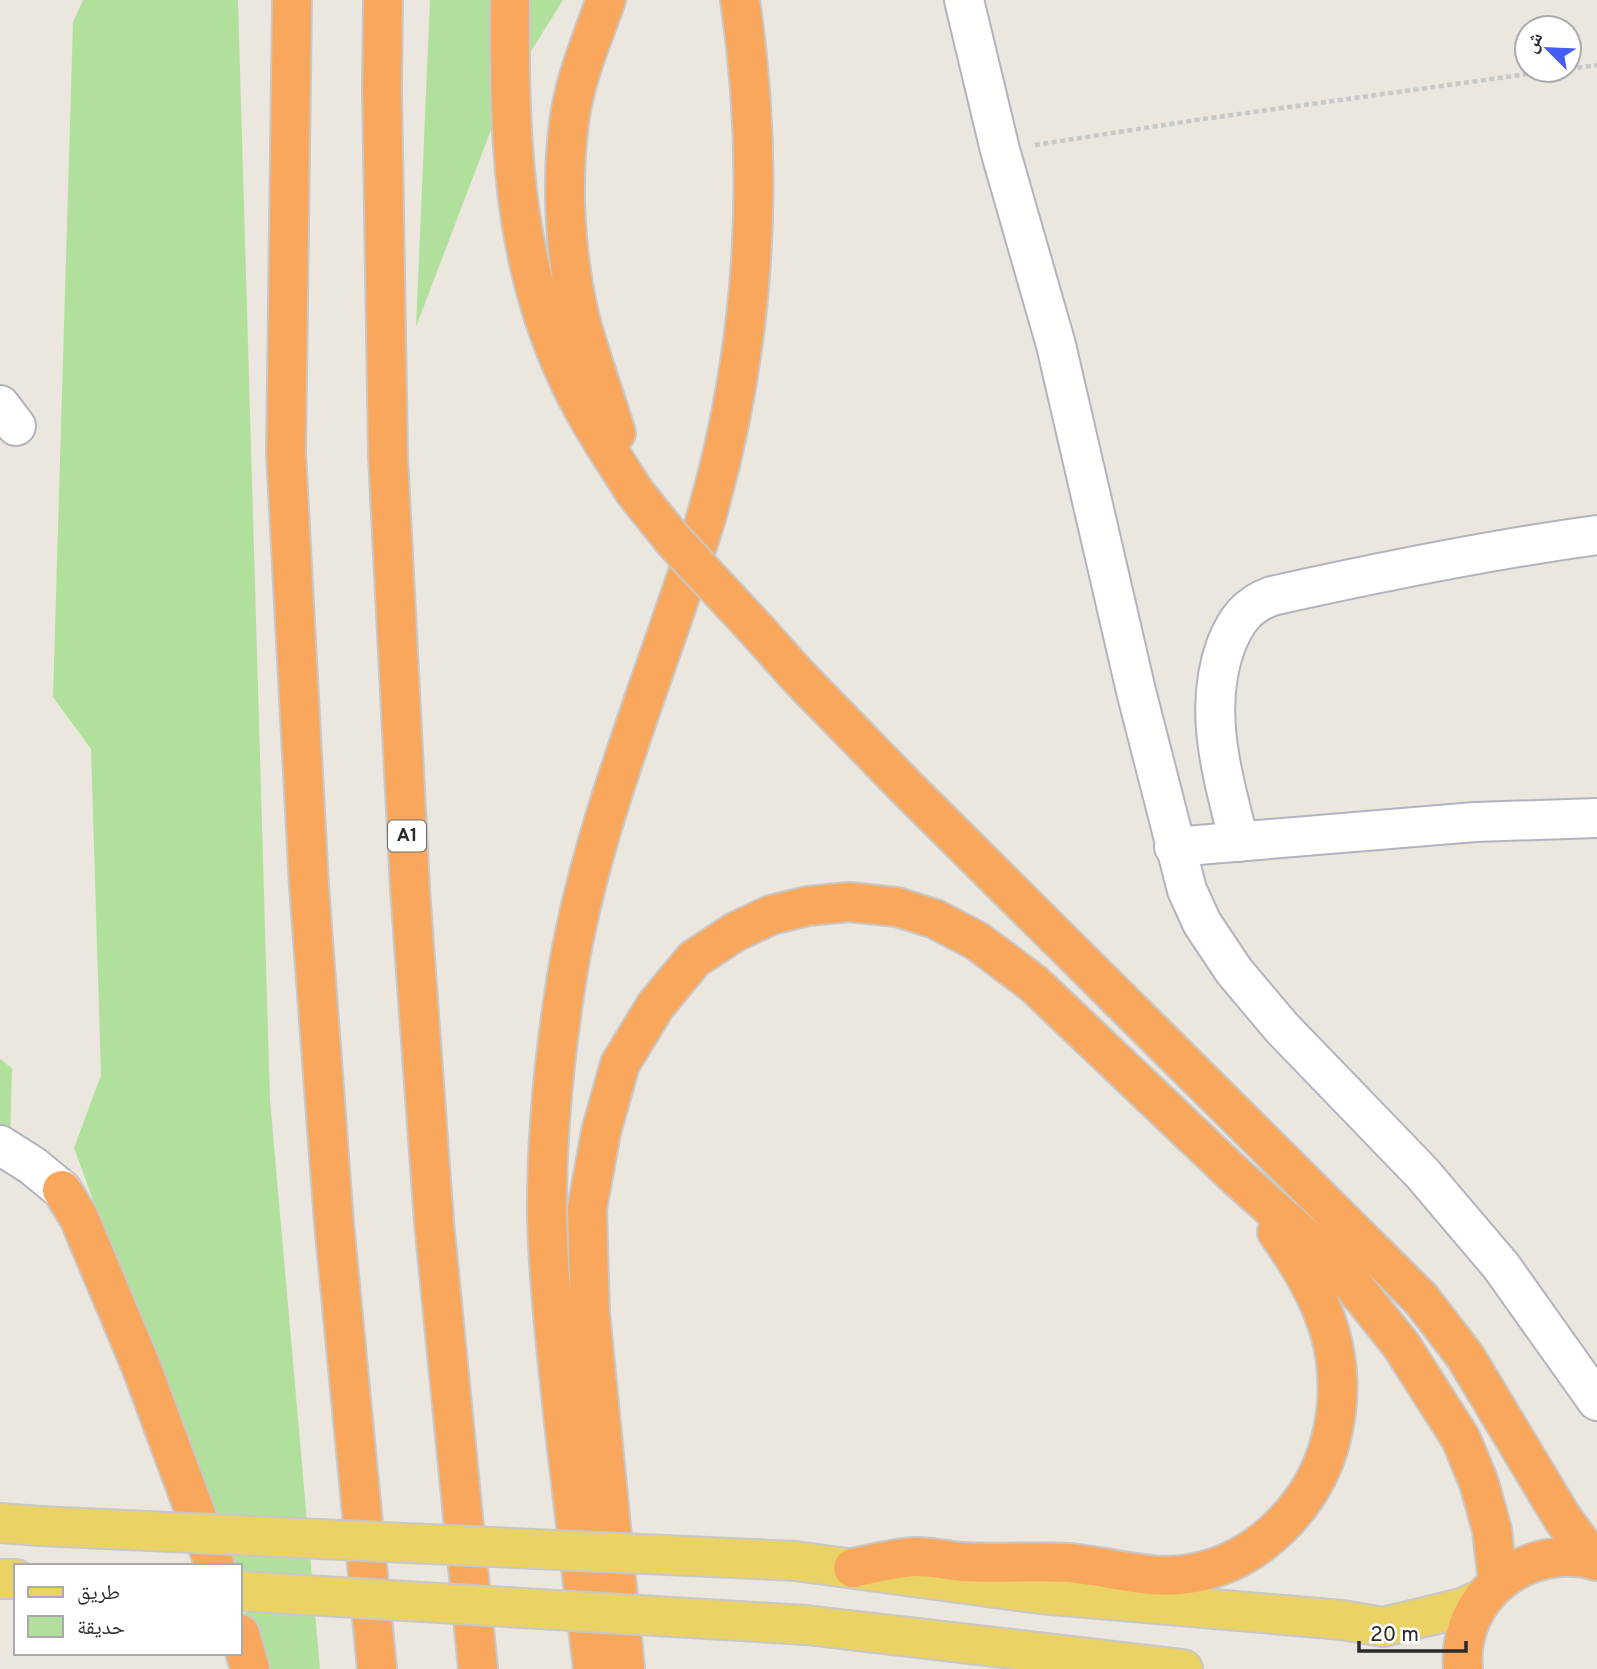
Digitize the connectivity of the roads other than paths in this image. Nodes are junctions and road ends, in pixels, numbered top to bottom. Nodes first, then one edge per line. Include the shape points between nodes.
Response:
1 (292, 0) edge
2 (383, 0) edge
3 (510, 0) edge
4 (606, 0) edge
5 (740, 0) edge
6 (964, 0) edge
7 (634, 491) junction
8 (1597, 535) edge
9 (1597, 818) edge
10 (1239, 842) junction
11 (1174, 847) junction
12 (0, 1145) edge
13 (1237, 1177) junction
14 (62, 1190) joint
15 (1597, 1401) edge
16 (0, 1523) edge
17 (1595, 1561) edge
18 (214, 1564) edge
19 (853, 1568) junction
20 (1490, 1590) junction
21 (242, 1591) edge
22 (242, 1641) edge
23 (250, 1669) edge
24 (377, 1669) edge
25 (478, 1669) edge
26 (593, 1669) edge
27 (625, 1669) edge
28 (1183, 1669) edge
29 (1463, 1669) edge

1 - 24 highway via 286,453 308,872 333,1209
2 - 25 highway, A1 via 388,456 410,890 433,1222
3 - 7 highway via 510,137 528,262 567,377
4 - 7 highway via 569,121 564,185 579,314
5 - 26 highway via 755,204 741,360 709,509 589,875 557,1041 548,1231 556,1347
6 - 11 street via 1000,150 1056,345
7 - 17 highway, bridge via 797,675 906,787 1421,1299 1465,1356 1558,1510
8 - 10 street via 1370,574 1272,596 1246,610 1223,653 1214,716
9 - 10 street via 1475,822
10 - 11 street
11 - 15 street via 1202,923 1234,971 1282,1028 1422,1173 1501,1266
12 - 14 street
13 - 19 highway via 1317,1293 1331,1334 1338,1388 1335,1424 1314,1483 1270,1537 1242,1555 1194,1574 916,1557
13 - 20 highway via 1341,1270 1401,1345 1461,1438 1492,1530
13 - 27 highway via 1033,983 977,941 935,919 897,907 861,903 808,906 771,915 694,959 656,1005 620,1064 587,1209 590,1313
14 - 18 highway via 79,1218 137,1354
16 - 19 main road, bridge
17 - 20 highway via 1568,1556 1543,1559 1519,1567
19 - 20 main road via 1040,1594 1383,1627 1462,1608
20 - 29 highway via 1471,1617 1464,1638
21 - 28 main road, bridge via 806,1625
22 - 23 highway

